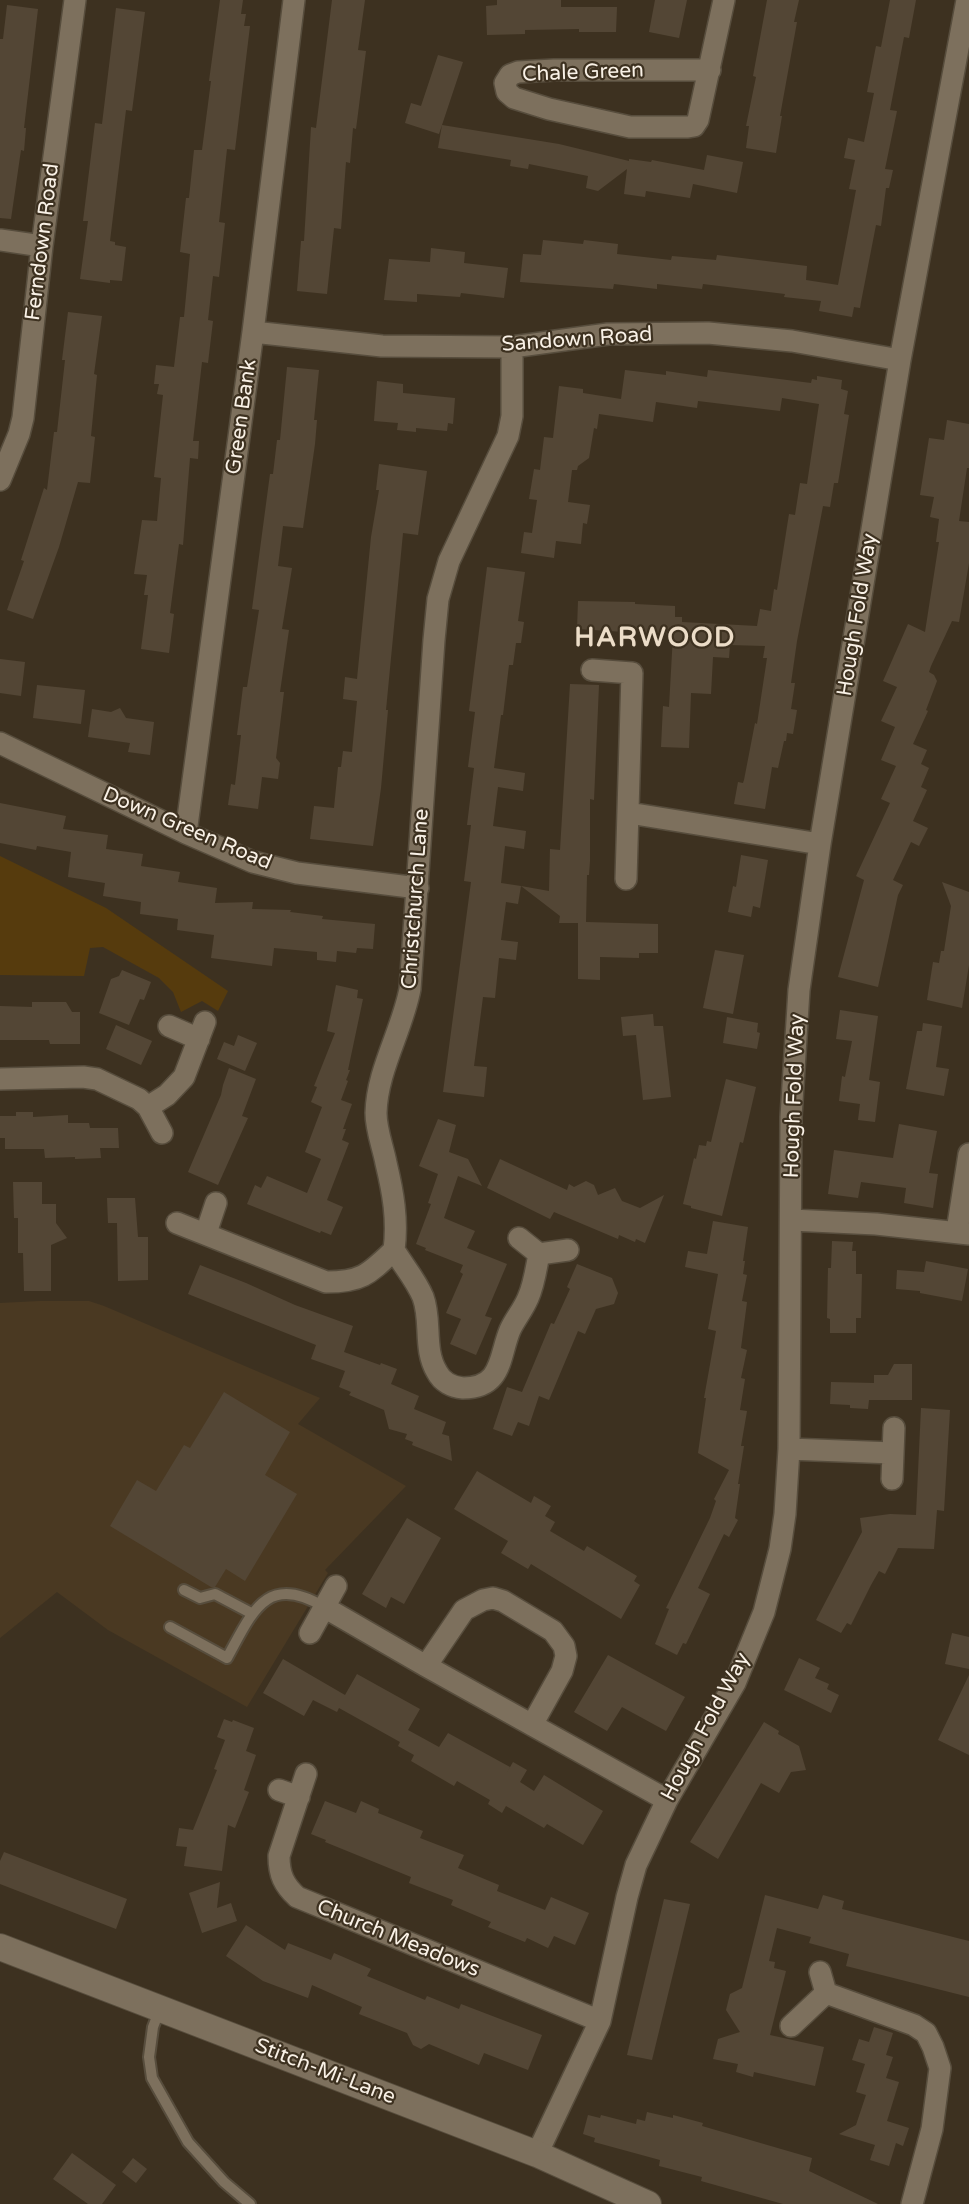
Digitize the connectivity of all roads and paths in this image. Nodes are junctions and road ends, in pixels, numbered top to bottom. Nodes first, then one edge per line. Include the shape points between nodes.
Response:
1 (75, 0) edge
2 (294, 0) edge
3 (724, 0) edge
4 (967, 0) edge
5 (710, 70) junction
6 (961, 84) edge
7 (0, 240) edge
8 (42, 246) junction
9 (253, 332) junction
10 (512, 347) junction
11 (900, 360) junction
12 (0, 480) edge
13 (592, 670) dead end
14 (0, 743) edge
15 (628, 813) junction
16 (186, 833) junction
17 (820, 844) junction
18 (626, 879) dead end
19 (418, 888) junction
20 (169, 1026) dead end
21 (0, 1079) edge
22 (148, 1107) junction
23 (162, 1133) dead end
24 (969, 1154) edge
25 (216, 1203) dead end
26 (791, 1220) junction
27 (177, 1223) dead end
28 (206, 1233) junction
29 (963, 1233) edge
30 (519, 1238) dead end
31 (394, 1250) junction
32 (568, 1250) dead end
33 (539, 1254) junction
34 (894, 1428) dead end
35 (789, 1449) junction
36 (893, 1453) junction
37 (892, 1479) dead end
38 (336, 1586) dead end
39 (184, 1590) dead end
40 (324, 1607) junction
41 (251, 1613) junction
42 (170, 1627) dead end
43 (310, 1633) dead end
44 (426, 1666) junction
45 (532, 1725) junction
46 (306, 1774) dead end
47 (667, 1800) junction
48 (0, 1947) edge
49 (820, 1971) dead end
50 (826, 1993) junction
51 (160, 2008) junction
52 (600, 2021) junction
53 (791, 2026) dead end
54 (537, 2154) junction
55 (249, 2204) edge
56 (648, 2204) edge
57 (912, 2204) edge

1 - 8 street, Ferndown Road
2 - 9 street, Green Bank
3 - 5 street, Chale Green
4 - 6 street, Hough Fold Way
5 - 5 street, Chale Green via 698,120 688,127 630,127 549,109 514,98 505,83 518,72
6 - 11 street, Hough Fold Way
7 - 8 street
8 - 12 street, Ferndown Road via 22,427
9 - 10 street, Sandown Road via 382,346
9 - 16 street, Green Bank
10 - 11 street, Sandown Road via 608,334 708,333 792,341
10 - 19 street, Christchurch Lane via 512,416 508,436 449,561 438,600
11 - 17 street, Hough Fold Way
13 - 15 street via 632,673
14 - 16 street, Down Green Road
15 - 17 street
15 - 18 street
16 - 19 street, Down Green Road via 253,862 297,873
17 - 26 street, Hough Fold Way via 799,990 791,1117
19 - 31 street, Christchurch Lane via 406,1010 377,1101 376,1117 396,1211
20 - 22 street via 202,1031 184,1077
21 - 22 street via 97,1079 131,1094
22 - 23 street
24 - 29 street
25 - 28 street
26 - 29 street
26 - 35 street, Hough Fold Way
27 - 28 street
28 - 31 street via 326,1282 347,1282 371,1273
30 - 33 street
31 - 33 street via 423,1297 429,1350 438,1375 455,1387 466,1388 486,1381 501,1365 509,1332 529,1297
32 - 33 street
34 - 36 street
35 - 36 street
35 - 47 street, Hough Fold Way via 780,1549 764,1612 735,1683
36 - 37 street
38 - 40 street
39 - 41 lane via 200,1598 215,1594
40 - 41 lane via 289,1593 278,1595
40 - 43 street
40 - 44 street
41 - 42 lane via 227,1658
44 - 45 street
44 - 45 street via 464,1610 483,1600 503,1600 553,1631 564,1646 562,1671
45 - 47 street
46 - 52 street, Church Meadows via 289,1794 279,1856 282,1880 297,1898
47 - 52 street, Hough Fold Way via 636,1865
48 - 51 street, Stitch-Mi-Lane
49 - 50 street
50 - 53 street
50 - 57 street via 938,2035 940,2068 932,2129
51 - 54 street, Stitch-Mi-Lane
51 - 55 lane via 149,2057 152,2079 188,2142
52 - 54 street, Hough Fold Way
54 - 56 street, Stitch-Mi-Lane

